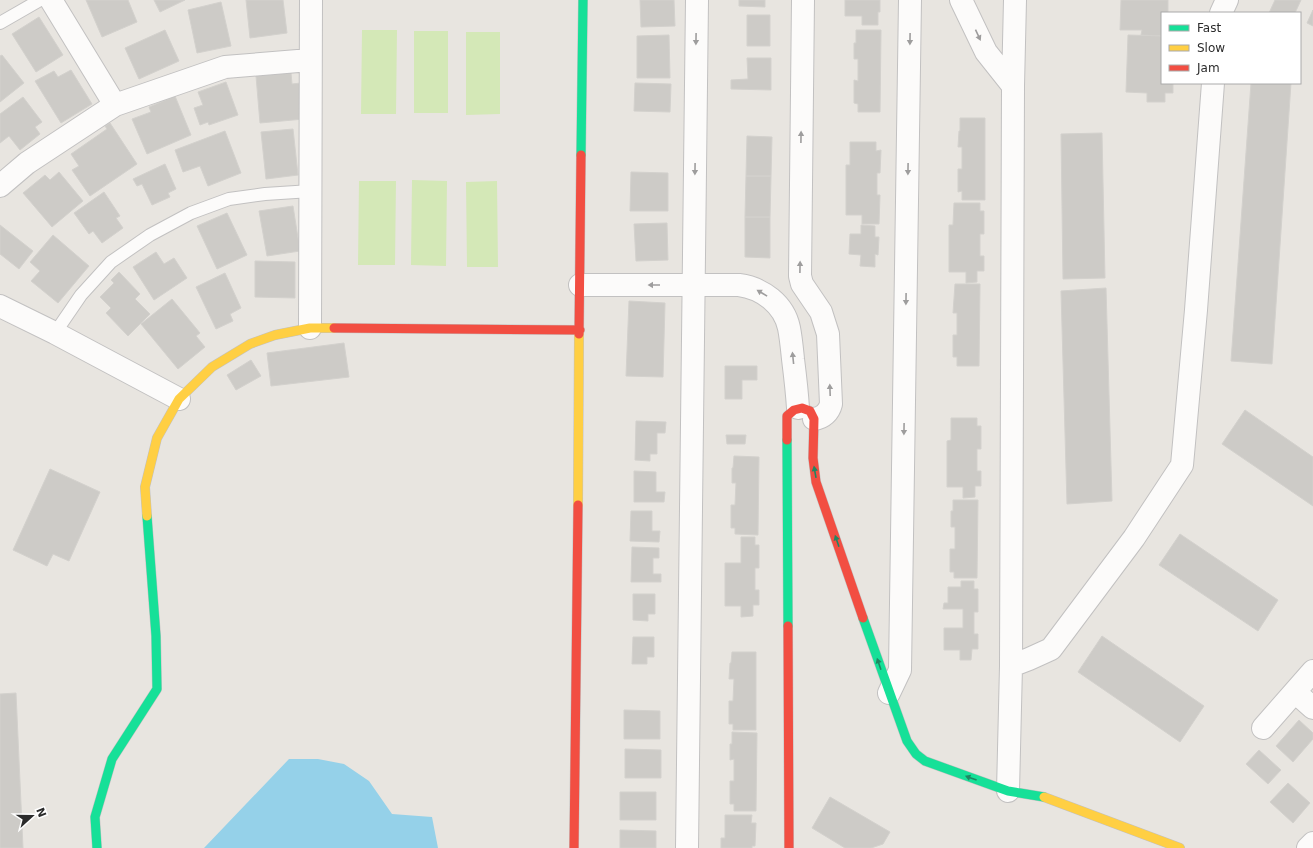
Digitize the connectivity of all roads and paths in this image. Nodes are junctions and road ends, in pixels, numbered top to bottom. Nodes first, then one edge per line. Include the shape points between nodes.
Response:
1 (40, 0) edge
2 (51, 0) edge
3 (311, 0) edge
4 (583, 0) edge
5 (697, 0) edge
6 (803, 0) edge
7 (910, 0) edge
8 (961, 0) edge
9 (1015, 0) edge
10 (1227, 0) edge
11 (1221, 12) edge
12 (0, 23) edge
13 (310, 60) junction
14 (1214, 84) edge
15 (1013, 86) junction
16 (115, 105) junction
17 (0, 186) edge
18 (310, 191) junction
19 (580, 284) junction
20 (693, 286) junction
21 (0, 306) edge
22 (310, 328) junction
23 (580, 330) junction
24 (55, 333) junction
25 (179, 399) junction
26 (806, 414) junction
27 (1011, 666) junction
28 (1313, 671) edge
29 (1294, 692) junction
30 (889, 693) junction
31 (1313, 708) edge
32 (1263, 728) dead end
33 (1008, 791) junction
34 (1313, 843) edge
35 (97, 848) edge
36 (574, 848) edge
37 (687, 848) edge
38 (789, 848) edge
39 (1180, 848) edge
40 (1308, 848) edge

1 - 12 lane
2 - 16 street
3 - 13 street
4 - 19 street
5 -> 20 street
26 -> 6 street via 821,417 831,404 828,334 821,312 802,284 800,276
7 -> 30 street via 900,670
8 -> 15 street via 986,52
9 - 15 street
10 - 11 street
13 - 16 street via 225,67
13 - 18 street
14 - 27 street via 1182,465 1134,538 1051,649
15 - 27 street
16 - 17 street via 27,163
18 - 22 street
18 - 24 lane via 229,199 190,213 150,235 111,262 81,295
20 -> 19 street
19 - 23 street
26 -> 20 street via 789,326 776,304 763,292 747,286
20 - 37 street
21 - 24 street
22 - 23 street
22 - 25 street via 275,335 250,344 212,367
23 - 36 street
24 - 25 street
25 - 35 street via 157,438 145,487 158,689 112,759 95,817
30 -> 26 street via 816,482
26 - 38 street via 791,411 787,416
27 - 33 street
28 - 29 street
29 - 31 street
29 - 32 street
33 -> 30 street via 930,763 916,754 907,741
33 - 39 street via 1047,797
34 - 40 street

